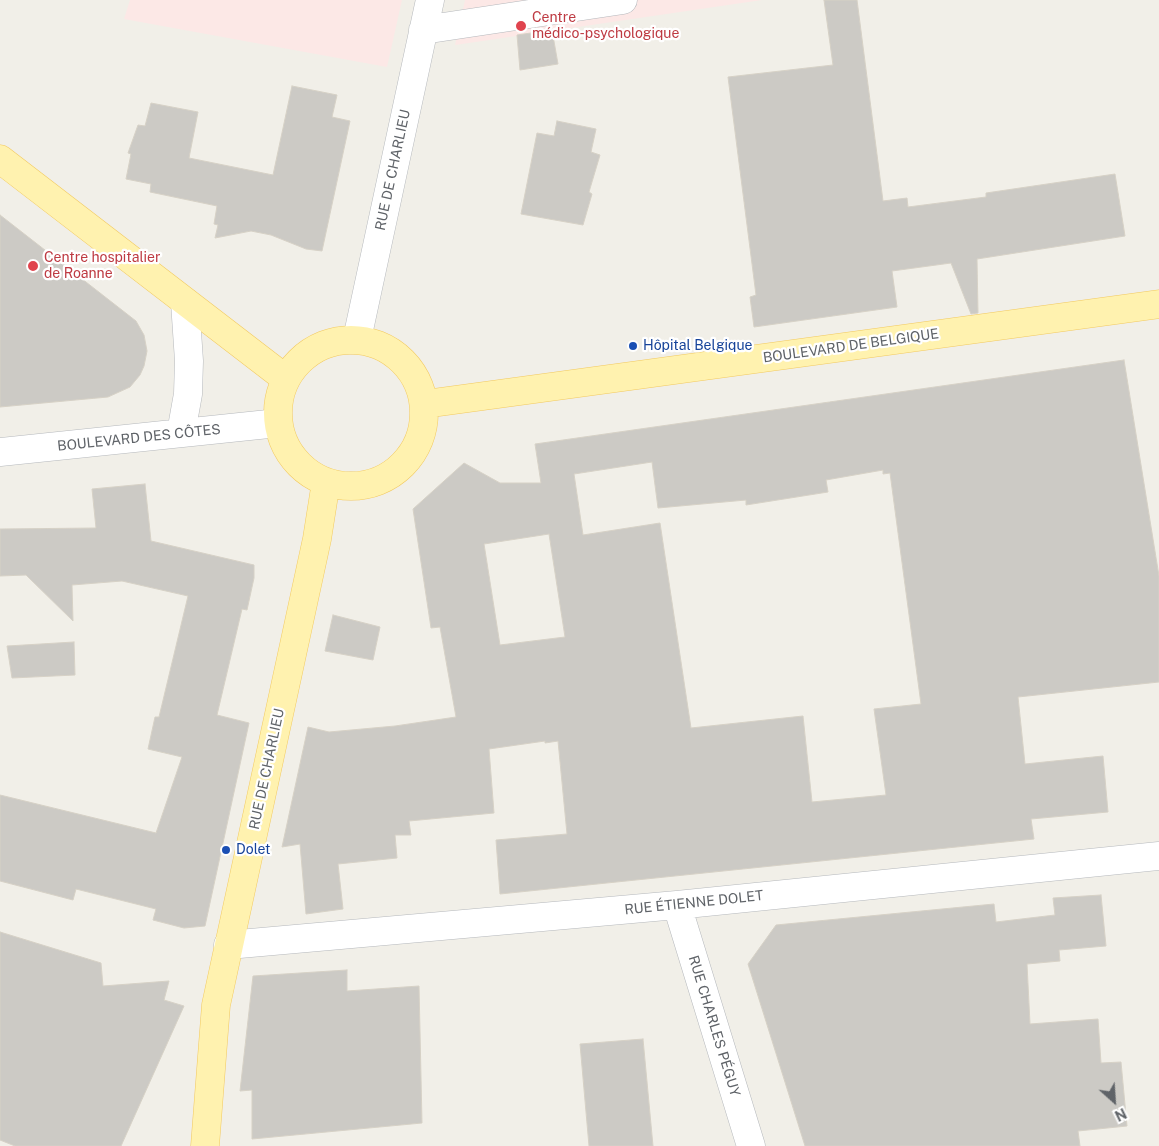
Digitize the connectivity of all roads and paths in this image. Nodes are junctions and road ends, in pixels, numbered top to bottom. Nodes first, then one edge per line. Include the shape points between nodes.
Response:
1 (430, 0) edge
2 (623, 0) edge
3 (424, 30) junction
4 (0, 159) edge
5 (185, 302) junction
6 (1159, 304) edge
7 (357, 339) junction
8 (286, 379) junction
9 (425, 404) junction
10 (278, 423) junction
11 (181, 433) junction
12 (0, 452) edge
13 (326, 482) junction
14 (1159, 856) edge
15 (677, 905) junction
16 (228, 945) junction
17 (205, 1146) edge
18 (751, 1146) edge

1 - 3 street, RUE DE CHARLIEU
2 - 3 street
3 - 7 street, RUE DE CHARLIEU
4 - 5 main road
5 - 8 main road
5 - 11 street via 188,394
6 - 9 main road, BOULEVARD DE BELGIQUE
7 - 8 main road via 335,341 315,348 298,361
7 - 9 main road via 377,343 404,362 419,384
8 - 10 main road via 278,400
9 - 13 main road via 423,429 414,452 397,470 376,482 351,487
10 - 11 street, BOULEVARD DES CÔTES
10 - 13 main road via 294,460 308,473
11 - 12 street, BOULEVARD DES CÔTES
13 - 16 main road, RUE DE CHARLIEU via 317,539
14 - 15 street, RUE ÉTIENNE DOLET
15 - 16 street, RUE ÉTIENNE DOLET
15 - 18 street, RUE CHARLES PÉGUY
16 - 17 main road, RUE DE CHARLIEU via 216,1005

